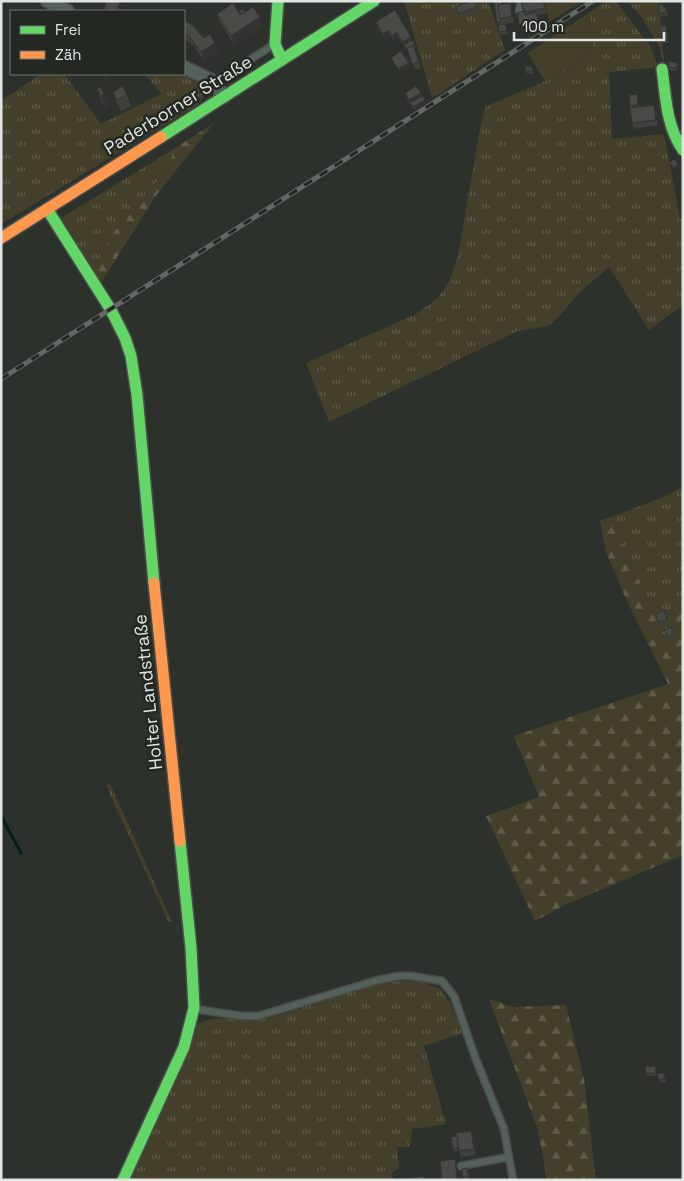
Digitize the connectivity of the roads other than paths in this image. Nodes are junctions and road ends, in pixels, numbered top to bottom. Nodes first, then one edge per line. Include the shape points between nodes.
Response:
1 (47, 1) edge
2 (278, 1) edge
3 (374, 1) edge
4 (521, 1) edge
5 (66, 10) edge
6 (519, 11) edge
7 (275, 44) junction
8 (282, 60) junction
9 (185, 67) edge
10 (662, 68) dead end
11 (215, 82) junction
12 (224, 97) junction
13 (683, 150) edge
14 (47, 209) junction
15 (1, 238) edge
16 (194, 1008) junction
17 (509, 1157) junction
18 (461, 1166) dead end
19 (123, 1180) edge
20 (513, 1180) edge

1 - 5 street
2 - 7 street
3 - 8 street, Paderborner Straße
4 - 6 lane
7 - 8 street
7 - 11 lane
8 - 12 street, Paderborner Straße
9 - 11 street
10 - 13 street via 671,131
11 - 12 street
12 - 14 street, Paderborner Straße
14 - 15 street, Paderborner Straße
14 - 16 street, Holter Landstraße via 111,310 131,356 190,929
16 - 17 lane via 258,1016 399,976 442,982 454,996 504,1129
16 - 19 street, Holter Landstraße via 184,1047
17 - 18 lane
17 - 20 lane

